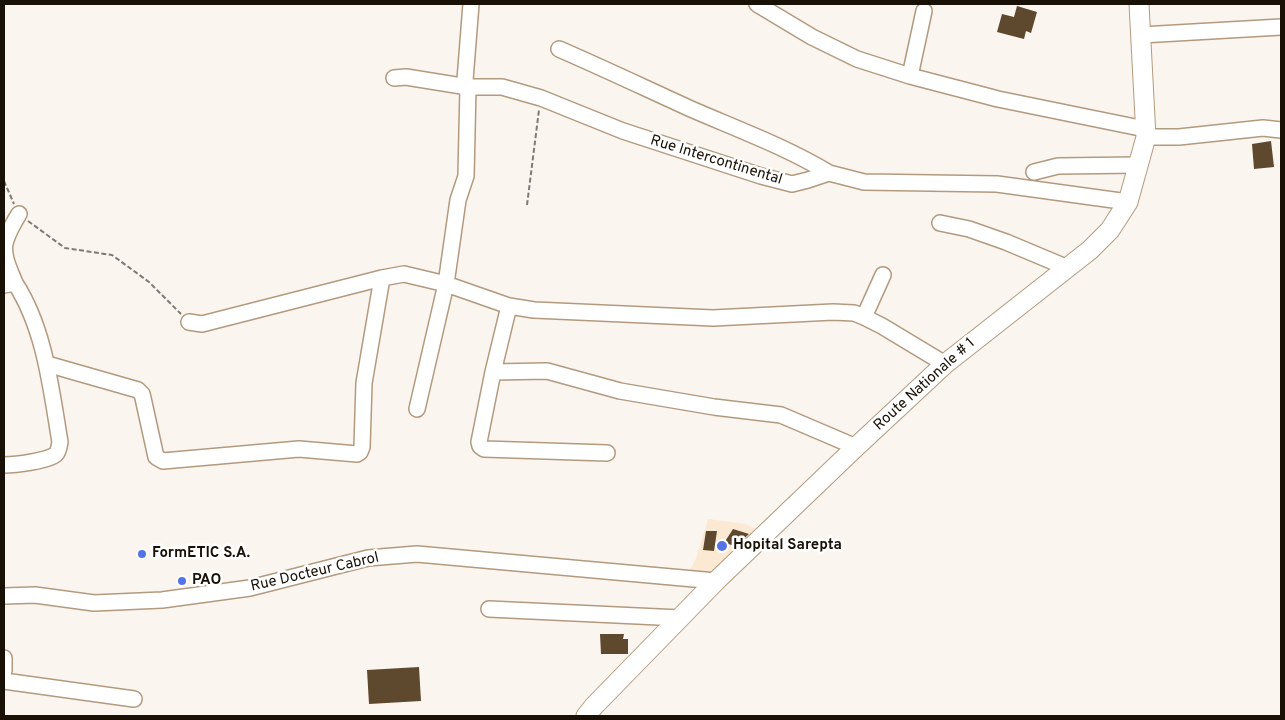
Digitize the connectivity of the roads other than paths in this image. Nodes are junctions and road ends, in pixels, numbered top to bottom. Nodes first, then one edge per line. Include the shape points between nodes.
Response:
1 (471, 4) edge
2 (757, 4) edge
3 (1139, 4) edge
4 (924, 11) dead end
5 (1281, 27) edge
6 (1141, 35) junction
7 (559, 49) dead end
8 (910, 76) junction
9 (394, 78) dead end
10 (466, 84) junction
11 (1281, 130) edge
12 (1145, 133) junction
13 (1138, 165) junction
14 (1034, 172) dead end
15 (830, 173) junction
16 (1128, 202) junction
17 (19, 214) road end
18 (940, 223) dead end
19 (1068, 268) junction
20 (883, 274) dead end
21 (382, 278) junction
22 (10, 284) edge
23 (446, 284) junction
24 (509, 306) junction
25 (864, 317) junction
26 (189, 322) road end
27 (47, 364) junction
28 (946, 364) junction
29 (493, 372) junction
30 (417, 409) dead end
31 (856, 447) junction
32 (607, 452) dead end
33 (4, 465) edge
34 (716, 581) junction
35 (4, 596) edge
36 (490, 608) dead end
37 (680, 618) junction
38 (4, 658) edge
39 (4, 662) edge
40 (4, 671) edge
41 (4, 681) edge
42 (134, 699) dead end
43 (586, 716) edge

1 - 10 street
2 - 8 street via 857,59
3 - 6 main road, Route Nationale # 1
4 - 8 street
5 - 6 street
6 - 12 main road, Route Nationale # 1
7 - 15 street
8 - 12 street
9 - 10 street, Rue Intercontinental
10 - 15 street, Rue Intercontinental via 502,87 541,98 623,131 792,184
10 - 23 street via 466,176 458,200
11 - 12 street via 1263,128 1179,137
12 - 13 main road, Route Nationale # 1
13 - 14 street via 1058,166
13 - 16 main road, Route Nationale # 1
15 - 16 street via 864,182 997,184
16 - 19 main road, Route Nationale # 1 via 1110,230
17 - 22 street via 5,240
18 - 19 street via 969,228
19 - 28 main road, Route Nationale # 1
20 - 25 street
21 - 23 street via 404,274
21 - 26 street via 202,324
21 - 27 street via 364,383 362,447 357,454 299,449 163,461 156,457 142,394 138,390
22 - 27 street via 21,292
23 - 24 street
23 - 30 street
24 - 25 street via 534,310 713,318 833,312
24 - 29 street
25 - 28 street
27 - 33 street via 60,442 58,450 56,454 32,462
28 - 31 main road, Route Nationale # 1
29 - 31 street via 548,371 620,391 781,415
29 - 32 street via 479,442 484,449
31 - 34 main road, Route Nationale # 1
34 - 35 street, Rue Docteur Cabrol via 417,554 368,558 250,588 162,600 94,603 35,595
34 - 37 main road, Route Nationale # 1
36 - 37 street
37 - 43 main road, Route Nationale # 1
38 - 39 street
39 - 40 street
41 - 42 street

